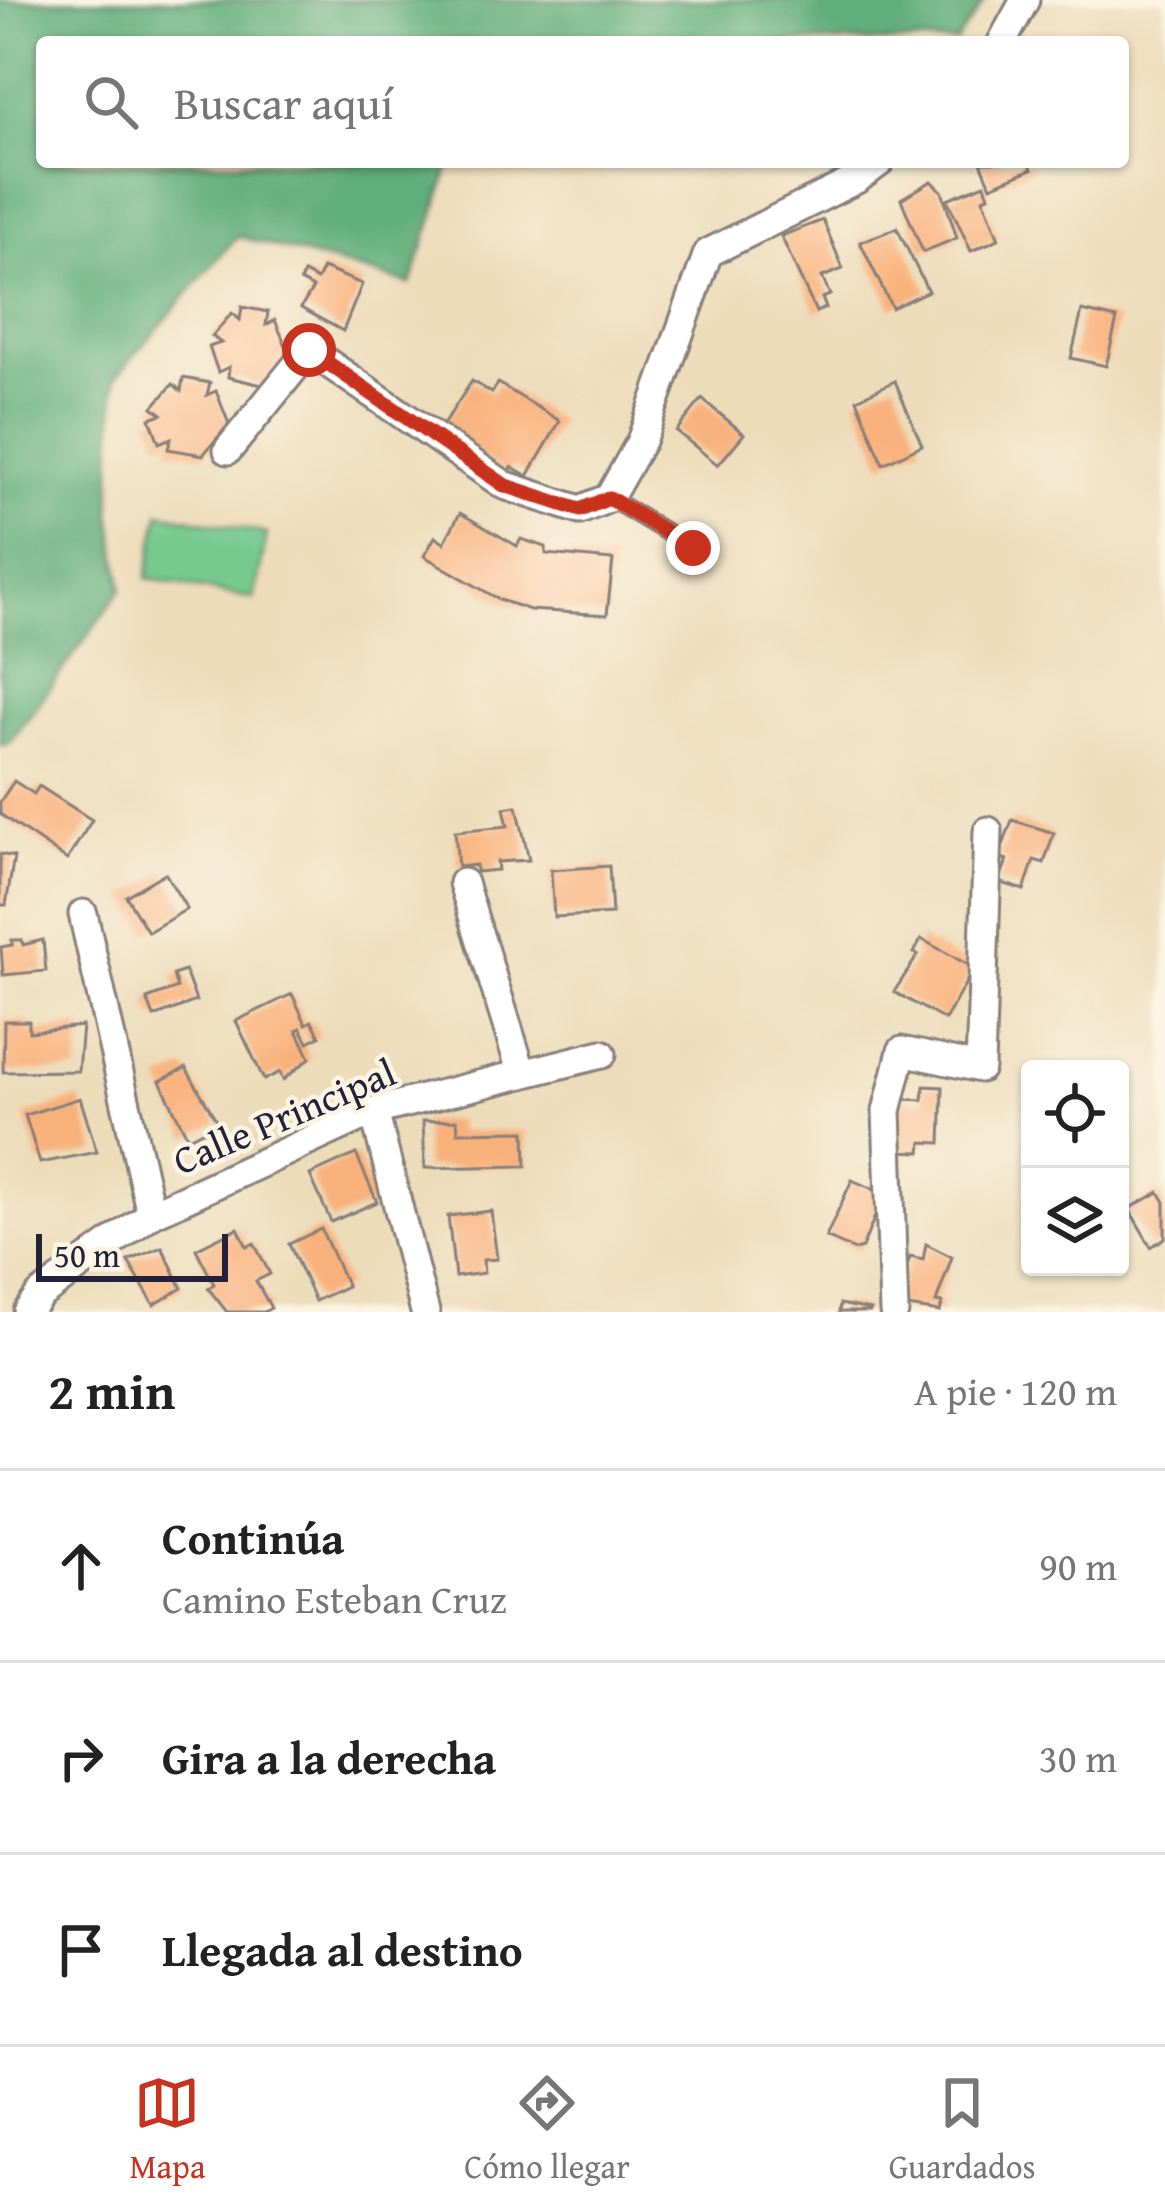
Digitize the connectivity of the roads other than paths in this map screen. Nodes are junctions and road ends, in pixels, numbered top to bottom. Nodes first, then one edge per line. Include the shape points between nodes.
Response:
1 (1025, 0) edge
2 (1006, 36) edge
3 (872, 168) edge
4 (228, 450) dead end
5 (609, 498) junction
6 (693, 548) dead end
7 (988, 831) dead end
8 (463, 883) dead end
9 (83, 914) dead end
10 (602, 1054) dead end
11 (522, 1074) junction
12 (374, 1112) junction
13 (151, 1214) junction
14 (27, 1312) edge
15 (425, 1312) edge
16 (894, 1312) edge

1 - 2 street
3 - 5 street via 708,254 641,441
4 - 5 street via 309,350 504,485 580,510
5 - 6 lane
7 - 16 street via 980,1068 902,1051 887,1112
8 - 11 street
9 - 13 street
10 - 11 street, Calle Principal
11 - 12 street, Calle Principal
12 - 13 street, Calle Principal
12 - 15 street
13 - 14 street, Calle Principal

